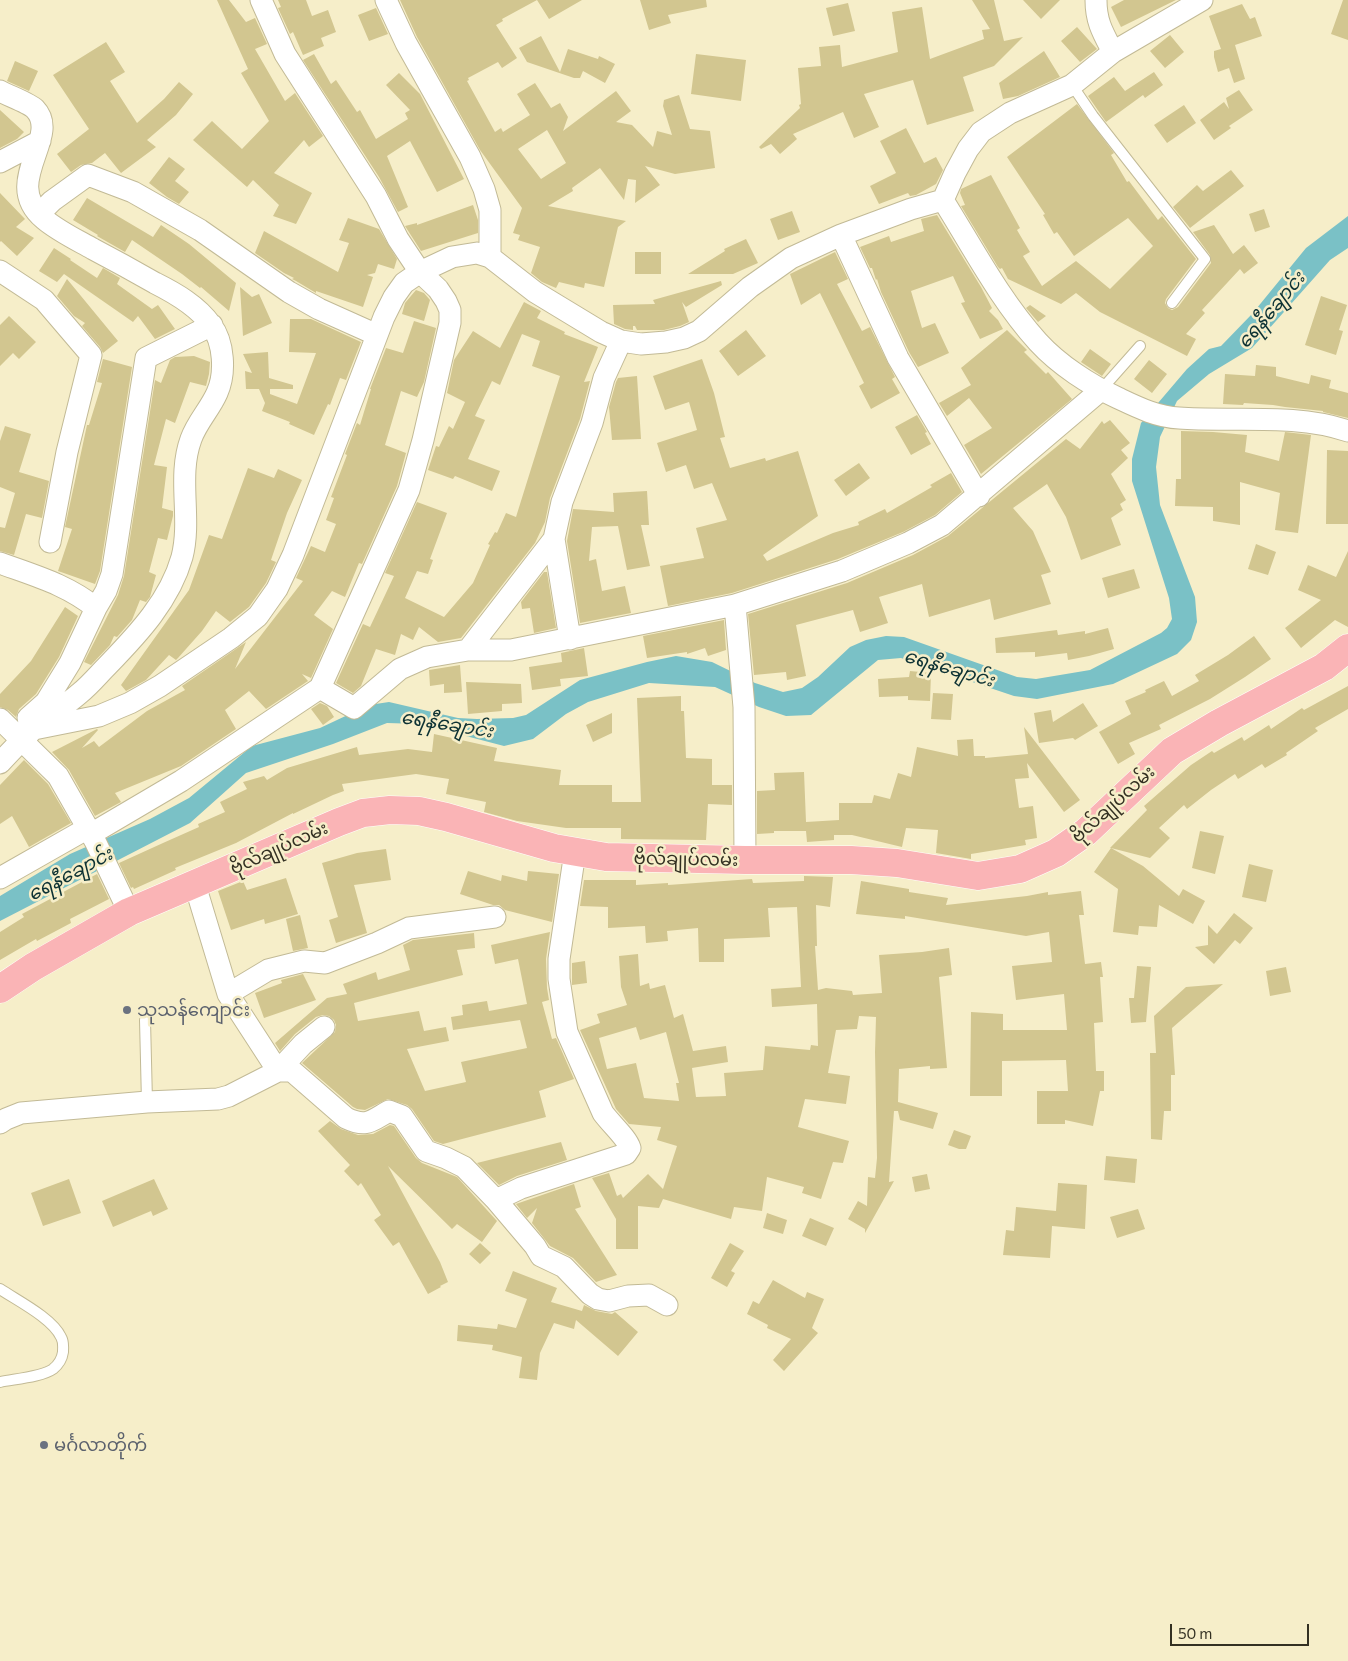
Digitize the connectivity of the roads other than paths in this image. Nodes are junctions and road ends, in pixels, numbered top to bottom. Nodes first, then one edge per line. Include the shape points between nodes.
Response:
1 (261, 0) edge
2 (386, 0) edge
3 (1096, 0) edge
4 (1202, 0) edge
5 (1113, 52) junction
6 (1072, 85) junction
7 (0, 91) edge
8 (40, 142) junction
9 (0, 162) edge
10 (943, 200) junction
11 (39, 214) junction
12 (841, 235) junction
13 (490, 257) junction
14 (0, 271) edge
15 (420, 272) junction
16 (1172, 303) dead end
17 (212, 325) junction
18 (377, 335) junction
19 (621, 341) junction
20 (1140, 346) dead end
21 (1101, 390) junction
22 (1348, 431) edge
23 (979, 496) junction
24 (554, 539) junction
25 (50, 542) dead end
26 (0, 563) edge
27 (735, 605) junction
28 (96, 608) junction
29 (570, 638) junction
30 (1348, 648) edge
31 (468, 650) junction
32 (320, 688) junction
33 (17, 730) edge
34 (0, 763) edge
35 (91, 834) junction
36 (575, 852) junction
37 (745, 860) junction
38 (0, 878) edge
39 (195, 885) junction
40 (129, 912) junction
41 (495, 917) dead end
42 (0, 989) edge
43 (228, 994) junction
44 (146, 1020) dead end
45 (324, 1027) dead end
46 (278, 1070) junction
47 (147, 1102) junction
48 (0, 1123) edge
49 (496, 1200) junction
50 (0, 1289) edge
51 (667, 1305) dead end
52 (0, 1382) edge

1 - 15 street via 285,54 376,196 398,239
2 - 13 street via 470,156 484,189 490,210
3 - 5 street via 1099,26
4 - 5 street
5 - 6 street
6 - 10 street via 1010,113 981,132 954,173
6 - 16 lane via 1205,258
7 - 8 street via 35,109 41,119
8 - 9 street
8 - 11 street via 28,183 28,196
10 - 12 street
10 - 21 street via 1008,305 1039,343 1073,372
11 - 17 street via 76,240 173,292
11 - 18 street via 52,200 88,176 141,197 200,230 289,292
12 - 19 street via 791,258 699,330 684,338 641,344
12 - 23 street via 898,358
13 - 15 street via 477,253 452,258
13 - 19 street via 535,292
14 - 25 street via 44,300 91,355
15 - 18 street via 404,283 394,297
15 - 32 street via 438,289 450,310 450,323 423,440 402,506
17 - 28 street via 146,358 112,574
17 - 33 street via 219,342 222,373 218,392 196,427 186,456 186,537 182,558 165,597 139,633 82,692
18 - 33 street via 293,555 277,589 258,616 231,638 130,703 99,716
19 - 24 street via 604,378 592,423 562,502
20 - 21 lane
21 - 22 street via 1141,410 1176,418 1311,422
21 - 23 street
23 - 27 street via 942,525 908,543 842,571
24 - 29 street
24 - 31 street
26 - 28 street via 61,585
27 - 29 street
27 - 37 street via 744,707
28 - 33 street via 70,663 46,702
29 - 31 street via 512,650
30 - 37 main road, ဗိုလ်‌ချုပ်‌လမ်း via 1324,667 1172,751 1086,832 1056,853 1020,869 978,876 870,861
31 - 32 street via 427,657 400,669 354,708
32 - 35 street via 181,781
33 - 34 street
33 - 35 street via 58,776
35 - 38 street
35 - 40 street
36 - 37 main road, ဗိုလ်‌ချုပ်‌လမ်း via 606,856
36 - 39 main road, ဗိုလ်‌ချုပ်‌လမ်း via 446,817 390,810 363,813 338,822
36 - 49 street via 559,959 559,980 568,1032 603,1113 628,1141 630,1148 626,1154 520,1188
39 - 40 main road, ဗိုလ်‌ချုပ်‌လမ်း
39 - 43 street
40 - 42 main road, ဗိုလ်‌ချုပ်‌လမ်း
41 - 43 street via 410,928 325,963 304,961 268,970
43 - 46 street
44 - 47 lane
45 - 46 street
46 - 47 street via 218,1099
46 - 49 street via 292,1071 346,1118 355,1122 367,1124 389,1111 402,1116 426,1151 464,1167
47 - 48 street via 21,1113
49 - 51 street via 541,1256 564,1267 598,1299 609,1301 649,1295
50 - 52 lane via 43,1317 61,1337 63,1344 60,1362 53,1369

